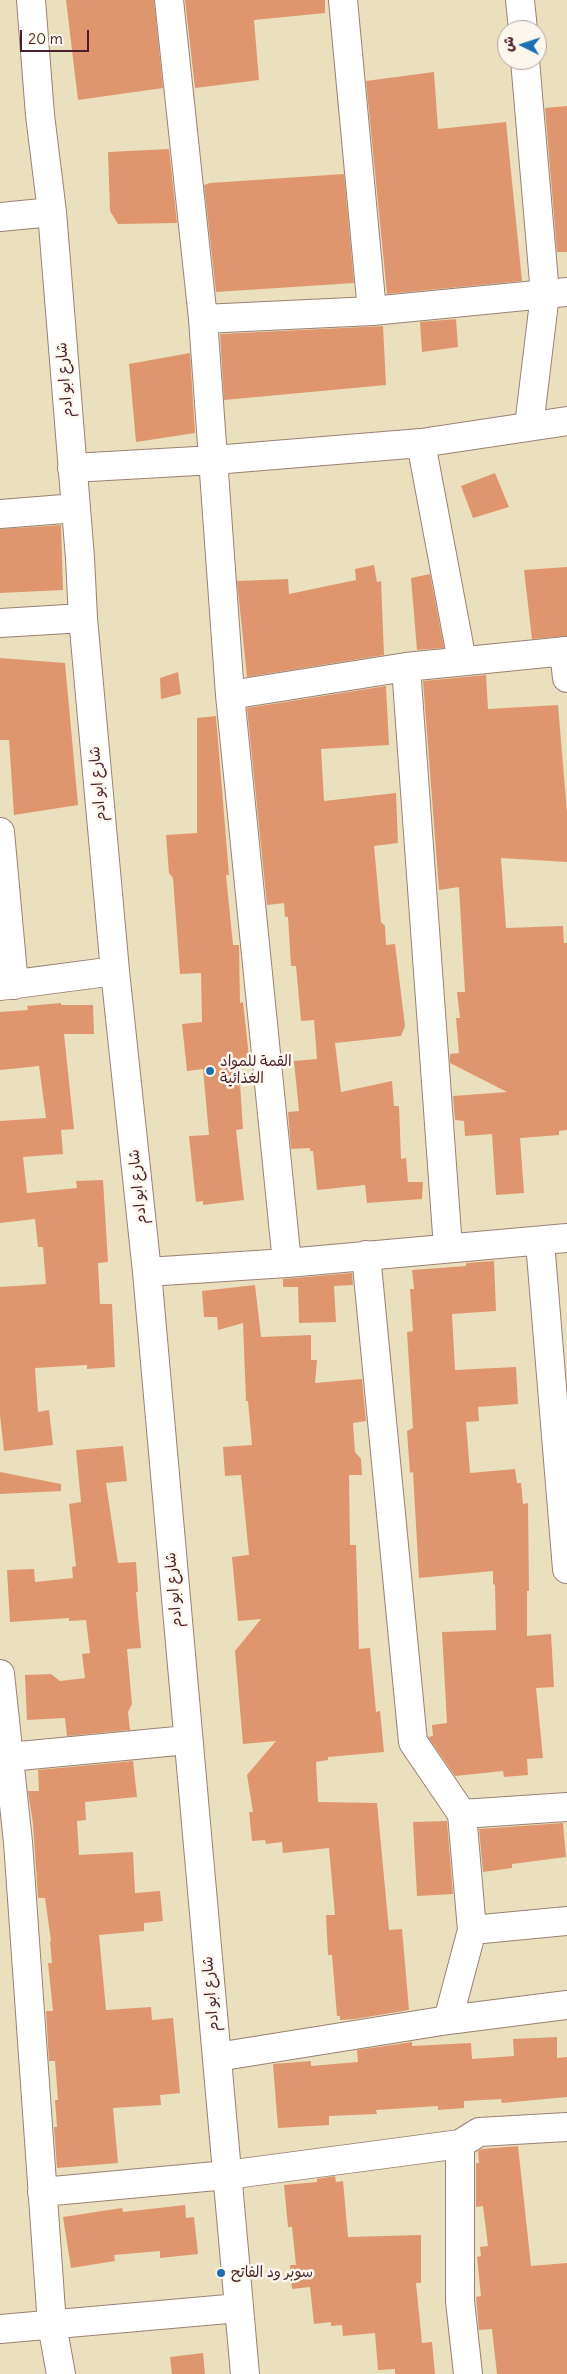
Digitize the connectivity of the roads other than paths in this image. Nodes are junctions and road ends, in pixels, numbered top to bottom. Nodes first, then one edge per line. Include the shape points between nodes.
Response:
1 (31, 0) edge
2 (169, 0) edge
3 (343, 0) edge
4 (520, 0) edge
5 (522, 20) edge
6 (526, 70) edge
7 (52, 212) junction
8 (0, 217) edge
9 (556, 293) edge
10 (372, 310) junction
11 (203, 319) junction
12 (567, 421) edge
13 (529, 426) junction
14 (421, 443) junction
15 (214, 460) junction
16 (72, 468) junction
17 (76, 508) junction
18 (0, 514) edge
19 (83, 618) junction
20 (0, 623) edge
21 (566, 651) edge
22 (462, 661) junction
23 (406, 666) junction
24 (567, 678) edge
25 (230, 694) junction
26 (0, 832) edge
27 (115, 971) junction
28 (7, 985) edge
29 (567, 1238) edge
30 (540, 1242) junction
31 (448, 1248) junction
32 (366, 1255) junction
33 (287, 1263) junction
34 (147, 1272) junction
35 (567, 1569) edge
36 (0, 1674) edge
37 (2, 1715) edge
38 (187, 1740) junction
39 (10, 1757) junction
40 (567, 1807) edge
41 (462, 1814) junction
42 (9, 1843) edge
43 (567, 1921) edge
44 (472, 1930) junction
45 (567, 2005) edge
46 (448, 2020) junction
47 (217, 2057) junction
48 (567, 2127) edge
49 (460, 2144) junction
50 (227, 2175) junction
51 (42, 2192) junction
52 (239, 2308) junction
53 (52, 2325) junction
54 (0, 2329) edge
55 (61, 2374) edge
56 (245, 2374) edge
57 (468, 2374) edge

1 - 7 street, شارع ابو ادم
2 - 11 street
3 - 10 street
4 - 5 street
6 - 9 street
7 - 8 street
7 - 16 street, شارع ابو ادم
9 - 10 street
9 - 13 street
10 - 11 street
11 - 15 street
12 - 13 street
13 - 14 street
14 - 15 street
14 - 22 street
15 - 16 street
15 - 25 street
16 - 17 street, شارع ابو ادم
17 - 18 street
17 - 19 street, شارع ابو ادم
19 - 20 street
19 - 27 street, شارع ابو ادم
21 - 22 street
21 - 24 street
22 - 23 street
23 - 25 street
23 - 31 street
25 - 33 street
26 - 28 street
27 - 28 street
27 - 34 street, شارع ابو ادم
29 - 30 street
30 - 31 street
30 - 35 street
31 - 32 street
32 - 33 street
32 - 41 street via 412,1742
33 - 34 street
34 - 38 street, شارع ابو ادم
36 - 37 street
37 - 39 street
38 - 39 street
38 - 47 street, شارع ابو ادم
39 - 42 street
40 - 41 street
41 - 44 street
42 - 51 street
43 - 44 street
44 - 46 street
45 - 46 street
46 - 47 street
47 - 50 street, شارع ابو ادم
48 - 49 street via 479,2132
49 - 50 street
49 - 57 street via 460,2301
50 - 51 street
50 - 52 street, شارع ابو ادم
51 - 53 street
52 - 53 street
52 - 56 street, شارع ابو ادم
53 - 54 street
53 - 55 street

